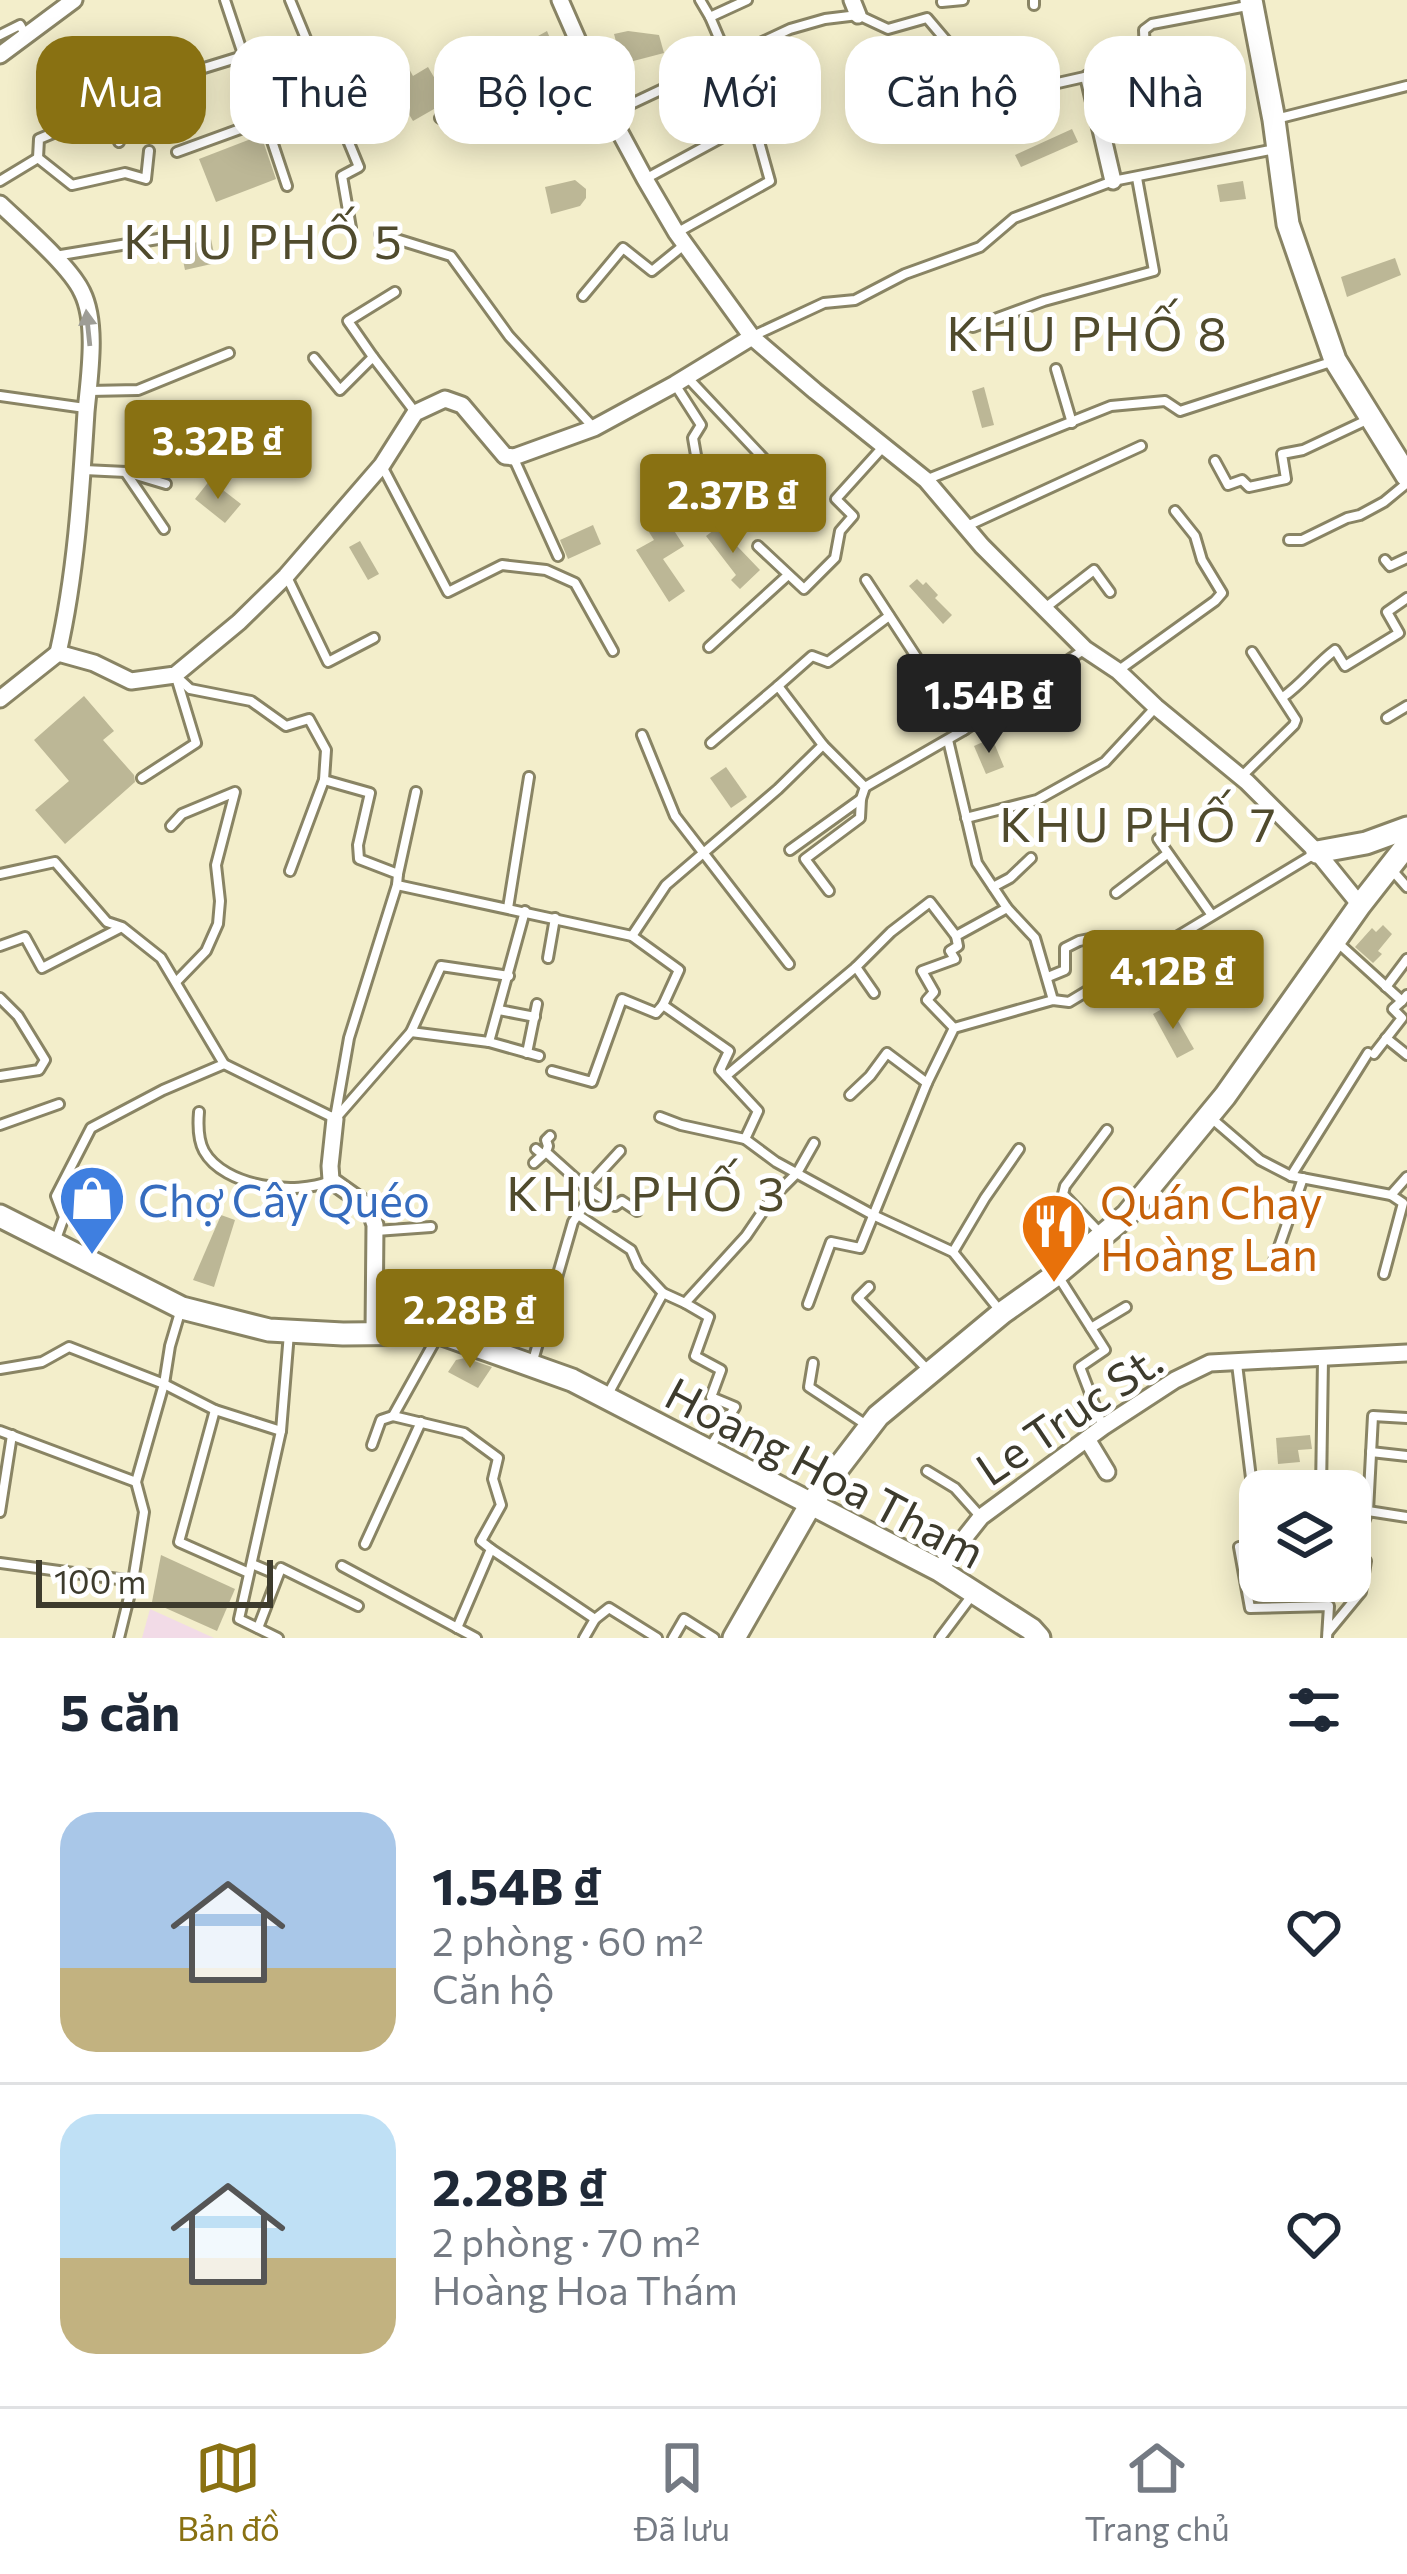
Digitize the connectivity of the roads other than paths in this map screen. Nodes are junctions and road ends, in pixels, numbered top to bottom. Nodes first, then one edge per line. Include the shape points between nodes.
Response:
1 (225, 0) edge
2 (290, 0) edge
3 (560, 0) edge
4 (700, 0) edge
5 (747, 0) edge
6 (963, 0) edge
7 (70, 1) edge
8 (942, 2) edge
9 (1252, 3) edge
10 (855, 8) edge
11 (710, 17) junction
12 (25, 34) junction
13 (0, 35) edge
14 (237, 36) edge
15 (576, 36) edge
16 (718, 36) edge
17 (776, 36) edge
18 (1144, 36) edge
19 (0, 55) edge
20 (1084, 79) edge
21 (1407, 86) edge
22 (1274, 120) junction
23 (230, 133) edge
24 (39, 144) edge
25 (273, 144) edge
26 (626, 144) edge
27 (709, 144) edge
28 (760, 144) edge
29 (1105, 144) edge
30 (1278, 148) junction
31 (149, 151) dead end
32 (177, 152) dead end
33 (38, 158) junction
34 (1137, 178) junction
35 (645, 179) junction
36 (0, 181) edge
37 (1113, 182) junction
38 (287, 186) dead end
39 (0, 204) edge
40 (351, 228) dead end
41 (380, 234) dead end
42 (164, 238) dead end
43 (681, 238) junction
44 (53, 256) junction
45 (395, 292) dead end
46 (583, 296) dead end
47 (973, 328) dead end
48 (752, 337) junction
49 (230, 353) dead end
50 (373, 357) junction
51 (314, 358) dead end
52 (1335, 360) junction
53 (1056, 369) dead end
54 (681, 381) junction
55 (0, 396) edge
56 (87, 399) junction
57 (416, 413) junction
58 (1371, 419) junction
59 (1072, 423) junction
60 (594, 428) junction
61 (884, 446) junction
62 (1141, 446) dead end
63 (514, 457) junction
64 (766, 461) dead end
65 (1215, 461) dead end
66 (382, 465) junction
67 (82, 470) junction
68 (126, 472) junction
69 (1407, 477) edge
70 (926, 480) junction
71 (166, 484) dead end
72 (701, 484) dead end
73 (1174, 511) dead end
74 (966, 527) junction
75 (164, 529) dead end
76 (1289, 540) dead end
77 (758, 546) dead end
78 (558, 556) dead end
79 (1407, 558) edge
80 (1384, 560) dead end
81 (788, 574) junction
82 (286, 576) junction
83 (866, 580) dead end
84 (1110, 592) dead end
85 (1407, 598) edge
86 (1045, 609) junction
87 (889, 616) junction
88 (374, 638) dead end
89 (709, 647) dead end
90 (1085, 649) junction
91 (613, 651) dead end
92 (1252, 652) dead end
93 (58, 653) junction
94 (1118, 671) junction
95 (175, 675) junction
96 (778, 686) junction
97 (1283, 697) junction
98 (0, 699) edge
99 (1407, 706) edge
100 (1156, 707) junction
101 (1387, 718) dead end
102 (964, 730) junction
103 (642, 735) dead end
104 (949, 740) junction
105 (712, 743) dead end
106 (823, 745) junction
107 (529, 777) dead end
108 (1241, 777) junction
109 (142, 778) dead end
110 (324, 780) junction
111 (865, 787) junction
112 (416, 792) dead end
113 (861, 799) junction
114 (966, 818) junction
115 (171, 826) dead end
116 (1407, 828) edge
117 (1158, 839) dead end
118 (1366, 843) junction
119 (1407, 845) edge
120 (790, 850) dead end
121 (704, 852) junction
122 (1317, 852) junction
123 (1167, 854) junction
124 (1031, 858) dead end
125 (1388, 866) junction
126 (290, 872) dead end
127 (0, 874) edge
128 (398, 874) junction
129 (398, 885) junction
130 (993, 886) junction
131 (1407, 887) edge
132 (829, 891) dead end
133 (1116, 893) dead end
134 (1360, 905) junction
135 (508, 908) junction
136 (1007, 908) junction
137 (526, 911) junction
138 (1211, 914) junction
139 (555, 918) junction
140 (122, 927) junction
141 (632, 936) junction
142 (956, 936) junction
143 (1099, 937) dead end
144 (1336, 941) junction
145 (0, 946) edge
146 (548, 958) dead end
147 (1407, 959) edge
148 (789, 964) dead end
149 (856, 968) junction
150 (509, 976) junction
151 (1048, 977) junction
152 (177, 981) junction
153 (1386, 987) junction
154 (874, 993) dead end
155 (0, 998) edge
156 (1404, 998) edge
157 (1052, 1000) junction
158 (537, 1004) dead end
159 (663, 1005) junction
160 (499, 1010) junction
161 (535, 1017) junction
162 (1404, 1020) edge
163 (954, 1028) junction
164 (411, 1032) junction
165 (1386, 1038) junction
166 (489, 1042) junction
167 (527, 1053) junction
168 (1407, 1055) edge
169 (539, 1056) dead end
170 (224, 1064) junction
171 (552, 1071) dead end
172 (0, 1076) edge
173 (725, 1076) junction
174 (927, 1083) junction
175 (850, 1095) dead end
176 (59, 1104) dead end
177 (199, 1112) dead end
178 (1209, 1116) junction
179 (660, 1117) dead end
180 (335, 1119) junction
181 (0, 1125) edge
182 (1107, 1130) dead end
183 (550, 1136) dead end
184 (745, 1139) junction
185 (814, 1144) dead end
186 (1019, 1149) dead end
187 (541, 1150) junction
188 (620, 1151) dead end
189 (534, 1163) dead end
190 (797, 1173) junction
191 (1291, 1176) junction
192 (1407, 1177) edge
193 (1303, 1178) junction
194 (332, 1180) junction
195 (590, 1191) junction
196 (1391, 1195) junction
197 (637, 1211) dead end
198 (578, 1215) junction
199 (873, 1215) junction
200 (0, 1216) edge
201 (431, 1227) dead end
202 (375, 1231) junction
203 (1102, 1236) junction
204 (55, 1243) junction
205 (953, 1252) junction
206 (1274, 1261) dead end
207 (1057, 1274) junction
208 (1384, 1274) dead end
209 (869, 1287) dead end
210 (663, 1293) junction
211 (685, 1303) junction
212 (808, 1304) dead end
213 (1126, 1307) dead end
214 (182, 1308) junction
215 (1002, 1313) junction
216 (1091, 1328) junction
217 (289, 1330) junction
218 (374, 1332) junction
219 (440, 1333) junction
220 (1407, 1353) edge
221 (1323, 1357) junction
222 (1237, 1362) junction
223 (814, 1363) dead end
224 (532, 1365) junction
225 (0, 1369) edge
226 (932, 1374) junction
227 (164, 1384) junction
228 (606, 1397) junction
229 (214, 1410) junction
230 (393, 1416) junction
231 (1407, 1418) edge
232 (421, 1422) junction
233 (870, 1426) junction
234 (1103, 1426) junction
235 (0, 1431) edge
236 (281, 1431) junction
237 (12, 1435) junction
238 (1087, 1439) junction
239 (372, 1444) dead end
240 (709, 1450) junction
241 (1372, 1452) junction
242 (1407, 1456) edge
243 (1321, 1470) edge
244 (1371, 1470) edge
245 (927, 1471) dead end
246 (1107, 1472) dead end
247 (136, 1482) junction
248 (812, 1502) junction
249 (0, 1511) edge
250 (1371, 1511) edge
251 (981, 1517) junction
252 (1407, 1517) edge
253 (365, 1544) dead end
254 (491, 1549) junction
255 (0, 1563) edge
256 (341, 1566) dead end
257 (250, 1569) junction
258 (939, 1570) junction
259 (278, 1575) junction
260 (133, 1581) junction
261 (974, 1593) junction
262 (1353, 1602) edge
263 (358, 1606) dead end
264 (595, 1619) junction
265 (257, 1628) junction
266 (457, 1628) junction
267 (1328, 1635) edge
268 (119, 1638) edge
269 (278, 1638) edge
270 (476, 1638) edge
271 (584, 1638) edge
272 (657, 1638) edge
273 (673, 1638) edge
274 (714, 1638) edge
275 (734, 1638) edge
276 (940, 1638) edge
277 (1039, 1638) edge

1 - 14 lane
2 - 40 lane via 359,167 342,176
3 - 15 street
4 - 11 lane
5 - 11 lane
6 - 8 lane
7 - 12 street
9 - 18 lane via 1152,24
9 - 22 street
10 - 17 lane
10 - 20 lane via 888,28 927,18 955,51 1017,67 1040,88
11 - 16 lane
12 - 13 lane via 20,26
12 - 19 street
21 - 22 lane
22 - 30 street
23 - 32 lane
24 - 33 lane
25 - 38 lane
26 - 35 street
27 - 35 lane
28 - 43 lane via 770,181
29 - 37 street
30 - 34 lane
30 - 52 street via 1288,224
31 - 33 lane via 146,179 124,173 72,185
33 - 36 lane
34 - 37 lane
34 - 47 lane via 1154,272
35 - 43 street
37 - 48 lane via 1014,218 980,248
39 - 44 street
41 - 60 lane via 451,256 509,336
42 - 44 lane
43 - 46 lane via 652,271 622,248
43 - 48 street
56 -> 44 street via 91,330 82,292
45 - 50 lane via 347,321
48 - 54 street
48 - 61 street
49 - 56 lane via 138,390
50 - 51 lane via 340,390
50 - 57 lane
52 - 58 street
52 - 59 lane via 1180,411 1165,400 1111,406
53 - 59 lane
54 - 60 street
54 - 64 lane
54 - 72 lane via 701,424 693,438
55 - 56 lane
56 - 67 street
57 - 63 street via 445,399 462,405
57 - 66 street
58 - 65 lane via 1282,454 1286,479 1228,484
58 - 69 street
59 - 70 lane
60 - 63 street
61 - 70 street
61 - 81 lane via 836,499 853,516 840,531 835,558 804,589
62 - 74 lane
63 - 78 lane
66 - 82 street
66 - 91 lane via 448,592 502,565 546,570 575,584
67 - 68 lane
67 - 93 street
68 - 71 lane
68 - 75 lane
69 - 76 lane via 1360,515
70 - 74 street
73 - 94 lane via 1222,593
74 - 86 street
77 - 81 lane
79 - 80 lane via 1390,566
81 - 89 lane
82 - 88 lane via 328,662
82 - 95 street
83 - 87 lane
84 - 86 lane via 1094,570
85 - 97 lane via 1387,612 1399,633 1345,666 1335,650
86 - 90 street
87 - 96 lane via 828,662 812,656
87 - 102 lane
90 - 94 street
90 - 102 lane
92 - 97 lane
93 - 95 street via 131,681
93 - 98 street
94 - 100 street
95 - 109 lane via 196,743
95 - 110 lane via 190,689 251,701 286,726 309,719 326,750
96 - 105 lane
96 - 106 lane
97 - 108 lane via 1295,723
99 - 101 lane
100 - 108 street
100 - 114 lane via 1105,762 1037,800
102 - 104 lane
103 - 121 lane via 675,816
104 - 111 lane
104 - 114 lane
106 - 111 lane
106 - 121 lane
107 - 135 lane
108 - 122 street
110 - 126 lane
110 - 128 lane via 370,793 359,859
111 - 113 lane
112 - 128 lane
113 - 120 lane
113 - 132 lane via 860,818 805,859
114 - 130 lane via 976,863
115 - 152 lane via 236,792 216,865 218,924 206,951
116 - 118 street
117 - 123 lane
118 - 122 street
118 - 125 street
119 - 125 street
121 - 141 lane via 666,885
121 - 148 lane
122 - 134 street
122 - 138 lane
123 - 133 lane
123 - 138 lane
124 - 130 lane
125 - 131 lane
125 - 134 street
127 - 140 lane via 55,862 107,922
128 - 129 lane
129 - 135 lane
129 - 180 lane via 349,1038
130 - 136 lane
134 - 144 street
135 - 137 lane
136 - 142 lane
136 - 151 lane via 1035,938
137 - 139 lane
137 - 150 lane
138 - 157 lane via 1069,1002
139 - 141 lane
139 - 146 lane
140 - 145 lane via 42,968 25,938
140 - 152 lane
141 - 159 lane via 679,970
142 - 149 lane via 930,902
142 - 163 lane via 955,959 922,971 934,992 927,1000
143 - 151 lane via 1065,949 1065,970
144 - 153 lane
144 - 178 street
147 - 153 lane
149 - 154 lane
149 - 173 lane
150 - 160 lane
150 - 164 lane via 441,966
151 - 157 lane
152 - 170 lane
153 - 156 lane
155 - 172 lane via 46,1060 39,1070
156 - 162 lane via 1393,1009
157 - 163 lane
158 - 161 lane
159 - 171 lane via 656,1013 622,999 592,1082
159 - 173 lane via 729,1052
160 - 161 lane
160 - 166 lane
161 - 167 lane
162 - 165 lane
163 - 174 lane
164 - 166 lane
164 - 180 lane
165 - 168 lane
165 - 191 lane
166 - 167 lane
167 - 169 lane
170 - 180 lane
170 - 204 lane via 91,1128 56,1196 64,1217
173 - 184 lane via 758,1111
174 - 175 lane via 886,1053
174 - 199 lane
176 - 181 lane
177 - 194 lane via 203,1150 248,1183 293,1189
178 - 191 lane
178 - 203 street
179 - 184 lane
180 - 194 street
182 - 203 lane via 1063,1194
183 - 187 lane
184 - 190 lane
185 - 190 lane
186 - 205 lane
187 - 189 lane
187 - 195 lane
188 - 195 lane
190 - 199 lane
190 - 211 lane
191 - 193 lane
192 - 196 lane
193 - 196 lane
193 - 206 lane
194 - 202 street via 369,1207
195 - 197 lane
195 - 198 lane
196 - 208 lane via 1403,1203
198 - 210 lane via 632,1250
198 - 224 lane
199 - 205 lane
199 - 212 lane via 860,1248 831,1242
200 - 204 street, Hoang Hoa Tham
201 - 202 lane
202 - 218 street
203 - 207 street
204 - 214 street, Hoang Hoa Tham
205 - 215 lane
207 - 215 street
207 - 216 lane
209 - 226 lane via 858,1298
210 - 211 lane
210 - 228 lane
211 - 240 lane via 709,1317 695,1356 721,1370 712,1397 735,1407
213 - 216 lane
214 - 217 street, Hoang Hoa Tham
214 - 227 lane
215 - 226 street
216 - 234 lane via 1105,1350 1080,1367
217 - 218 street, Hoang Hoa Tham
217 - 236 lane
218 - 219 street, Hoang Hoa Tham
219 - 224 street, Hoang Hoa Tham
219 - 230 lane
220 - 221 street, Le Truc St.
221 - 222 street, Le Truc St.
221 - 243 lane
222 - 234 street, Le Truc St. via 1175,1380
222 - 267 lane via 1259,1543 1239,1546 1250,1608 1329,1606
223 - 233 lane via 809,1387
224 - 228 street, Hoang Hoa Tham
225 - 227 lane via 42,1362 69,1347
226 - 233 street
227 - 229 lane
227 - 247 lane
228 - 240 street, Hoang Hoa Tham
229 - 236 lane
229 - 257 lane via 179,1542
230 - 232 lane
230 - 239 lane via 381,1420
231 - 241 lane via 1373,1416
232 - 253 lane
232 - 254 lane via 464,1433 498,1458 493,1479 501,1505 481,1541
233 - 248 street
234 - 238 street, Le Truc St.
235 - 237 lane
236 - 257 lane
237 - 247 lane
237 - 249 lane
238 - 246 street
238 - 251 street, Le Truc St.
240 - 248 street, Hoang Hoa Tham
241 - 242 lane
241 - 244 lane
245 - 251 lane
247 - 260 lane via 144,1512
248 - 258 street, Hoang Hoa Tham
248 - 275 street
250 - 252 lane
251 - 258 street, Le Truc St.
254 - 264 lane
254 - 266 lane
255 - 260 lane
256 - 266 lane
257 - 259 lane
257 - 265 lane via 239,1619
258 - 261 street, Hoang Hoa Tham
259 - 263 lane via 281,1568
259 - 265 lane
260 - 268 lane
261 - 276 lane
261 - 277 street, Hoang Hoa Tham
262 - 267 lane
264 - 271 lane
264 - 272 lane via 609,1608
265 - 269 lane
266 - 270 lane
273 - 274 lane via 684,1619

